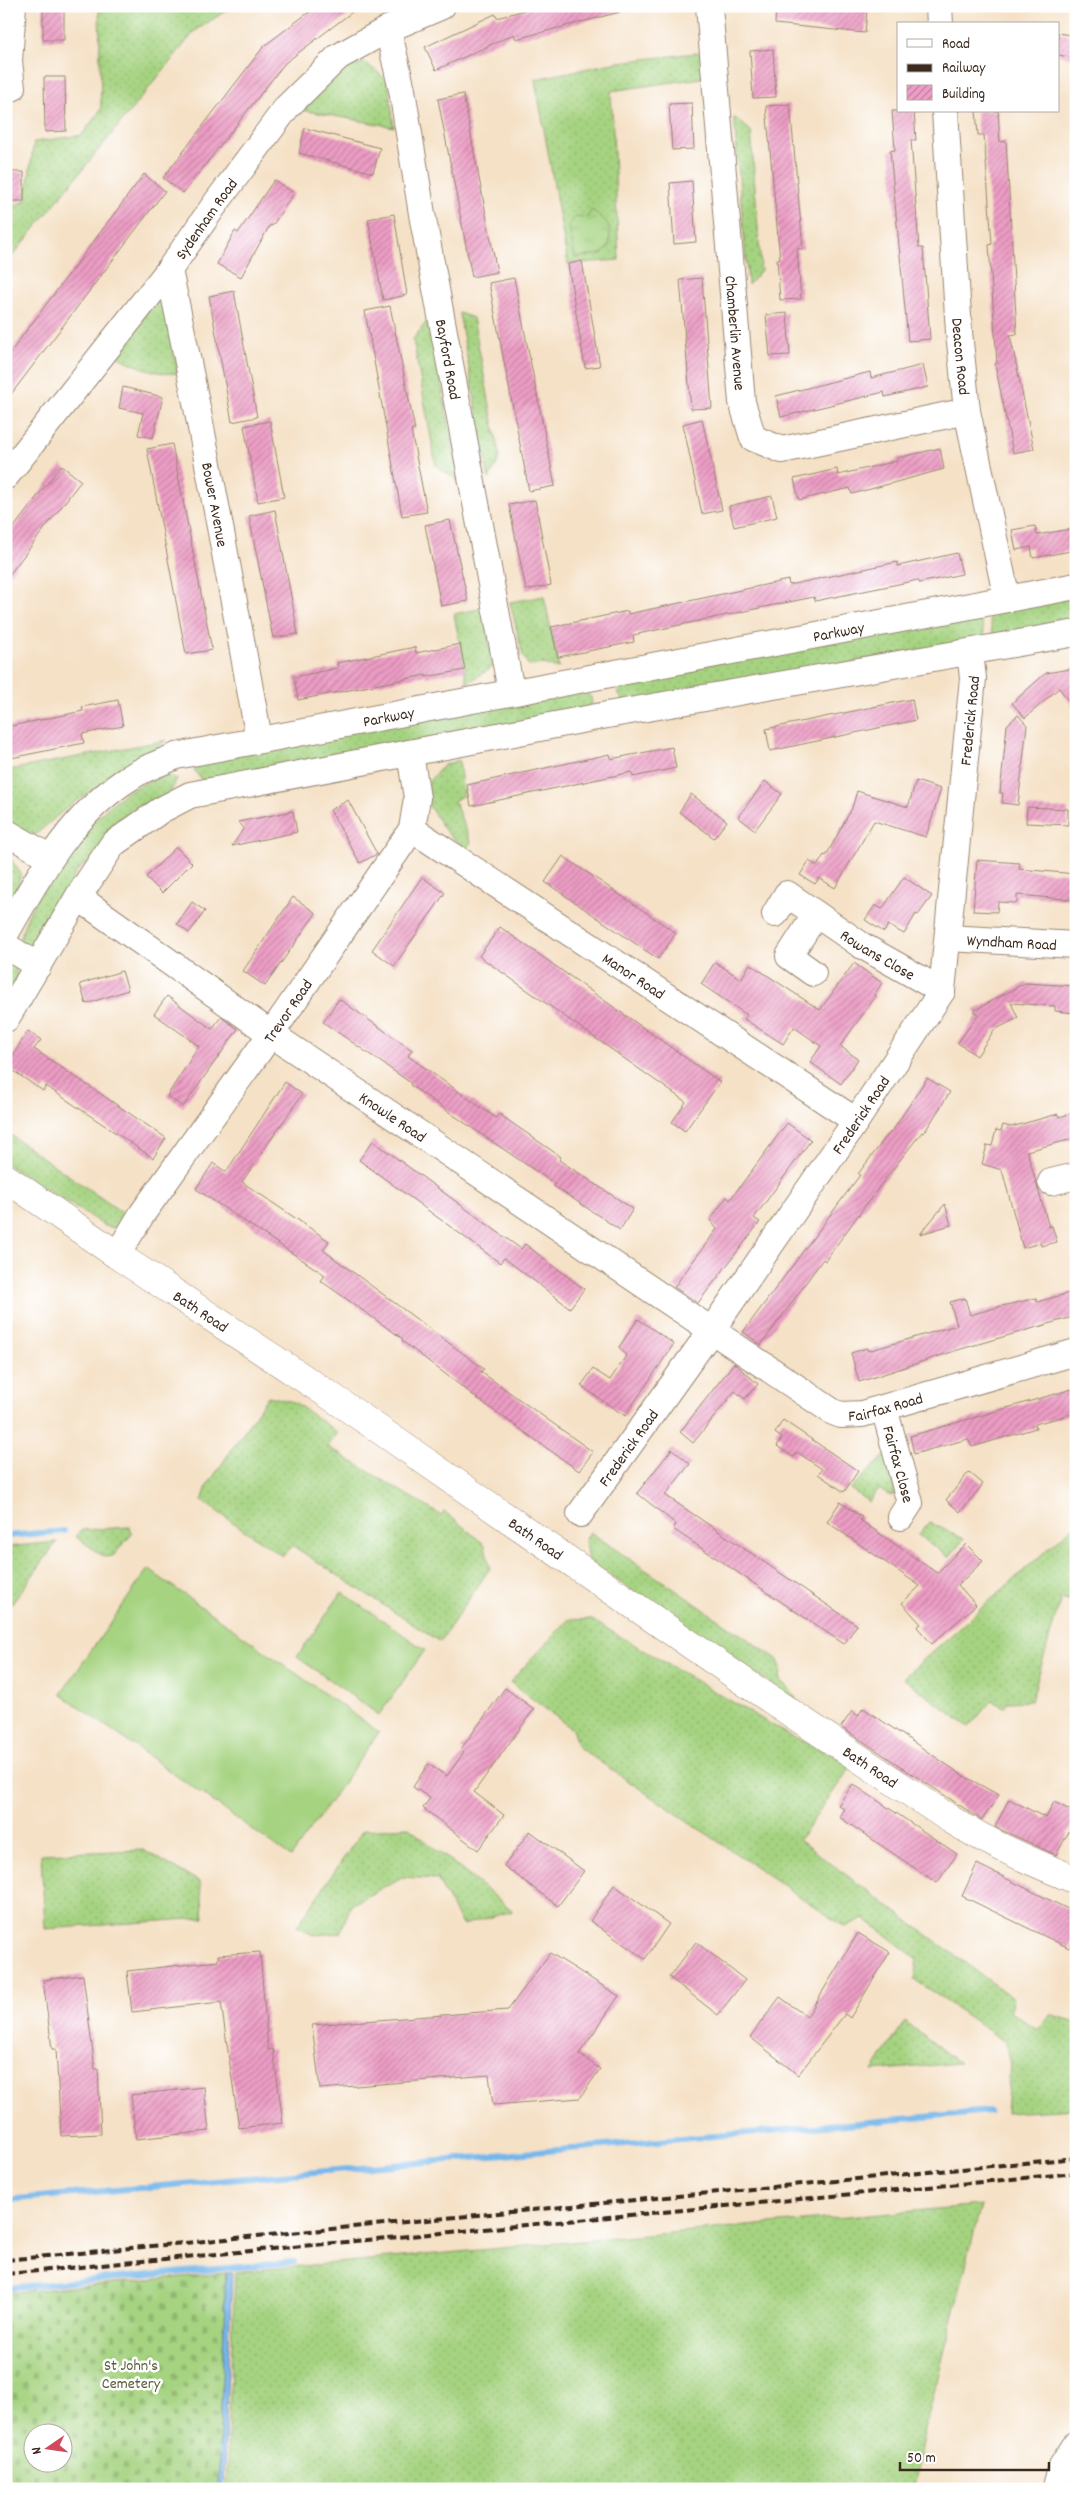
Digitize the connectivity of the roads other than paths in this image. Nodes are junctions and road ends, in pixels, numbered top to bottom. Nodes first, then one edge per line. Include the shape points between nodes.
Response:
1 (13, 6) edge
2 (442, 6) edge
3 (709, 6) edge
4 (939, 6) edge
5 (940, 22) edge
6 (388, 29) junction
7 (8, 62) edge
8 (12, 88) dead end
9 (946, 112) edge
10 (170, 270) junction
11 (967, 411) junction
12 (6, 476) edge
13 (1076, 586) edge
14 (1006, 599) junction
15 (1076, 633) edge
16 (970, 653) junction
17 (600, 675) junction
18 (511, 691) junction
19 (607, 715) junction
20 (259, 739) junction
21 (410, 753) junction
22 (176, 756) junction
23 (190, 795) junction
24 (412, 829) junction
25 (6, 832) edge
26 (49, 857) junction
27 (786, 895) dead end
28 (78, 898) junction
29 (816, 914) junction
30 (6, 933) edge
31 (948, 938) junction
32 (1076, 945) edge
33 (6, 946) edge
34 (38, 966) junction
35 (813, 973) dead end
36 (942, 991) junction
37 (6, 1018) edge
38 (271, 1034) junction
39 (856, 1121) junction
40 (6, 1178) edge
41 (117, 1255) junction
42 (711, 1331) junction
43 (1076, 1352) edge
44 (884, 1408) junction
45 (580, 1514) dead end
46 (900, 1517) dead end
47 (1076, 1880) edge
48 (1076, 2444) edge
49 (1055, 2489) edge

1 - 7 street
2 - 6 street, Sydenham Road
3 - 11 street, Chamberlin Avenue via 742,402 753,438 782,450
4 - 5 street
6 - 10 street, Sydenham Road via 338,57 287,107
6 - 18 street, Bayford Road via 402,90
7 - 8 street
9 - 11 street, Deacon Road
10 - 12 street, Sydenham Road
10 - 20 street, Bower Avenue
11 - 14 street, Deacon Road
13 - 14 street, Parkway
14 - 17 street, Parkway
15 - 16 street
16 - 19 street
16 - 31 street, Frederick Road via 973,678
17 - 18 street, Parkway
17 - 19 street
18 - 20 street, Parkway
19 - 21 street
20 - 22 street, Parkway
21 - 23 street
21 - 24 street, Trevor Road via 417,798
22 - 23 street
22 - 26 street, Parkway via 131,776 91,807
23 - 28 street via 161,810 113,844
24 - 38 street, Trevor Road
24 - 39 street, Manor Road
25 - 26 street
26 - 30 street, Parkway
27 - 29 street, Rowans Close
28 - 34 street
28 - 38 street, Knowle Road
29 - 35 street via 789,956
29 - 36 street, Rowans Close via 861,945
31 - 32 street, Wyndham Road
31 - 36 street, Frederick Road
33 - 34 street
34 - 37 street
36 - 39 street, Frederick Road
38 - 41 street, Trevor Road via 142,1214
38 - 42 street, Knowle Road
39 - 42 street, Frederick Road
40 - 41 main road, Bath Road
41 - 47 main road, Bath Road via 335,1399 752,1687 950,1819 980,1838
42 - 44 street, Fairfax Road via 833,1412 850,1415
42 - 45 street, Frederick Road
43 - 44 street, Fairfax Road
44 - 46 street, Fairfax Close via 910,1503
48 - 49 street via 1062,2466

